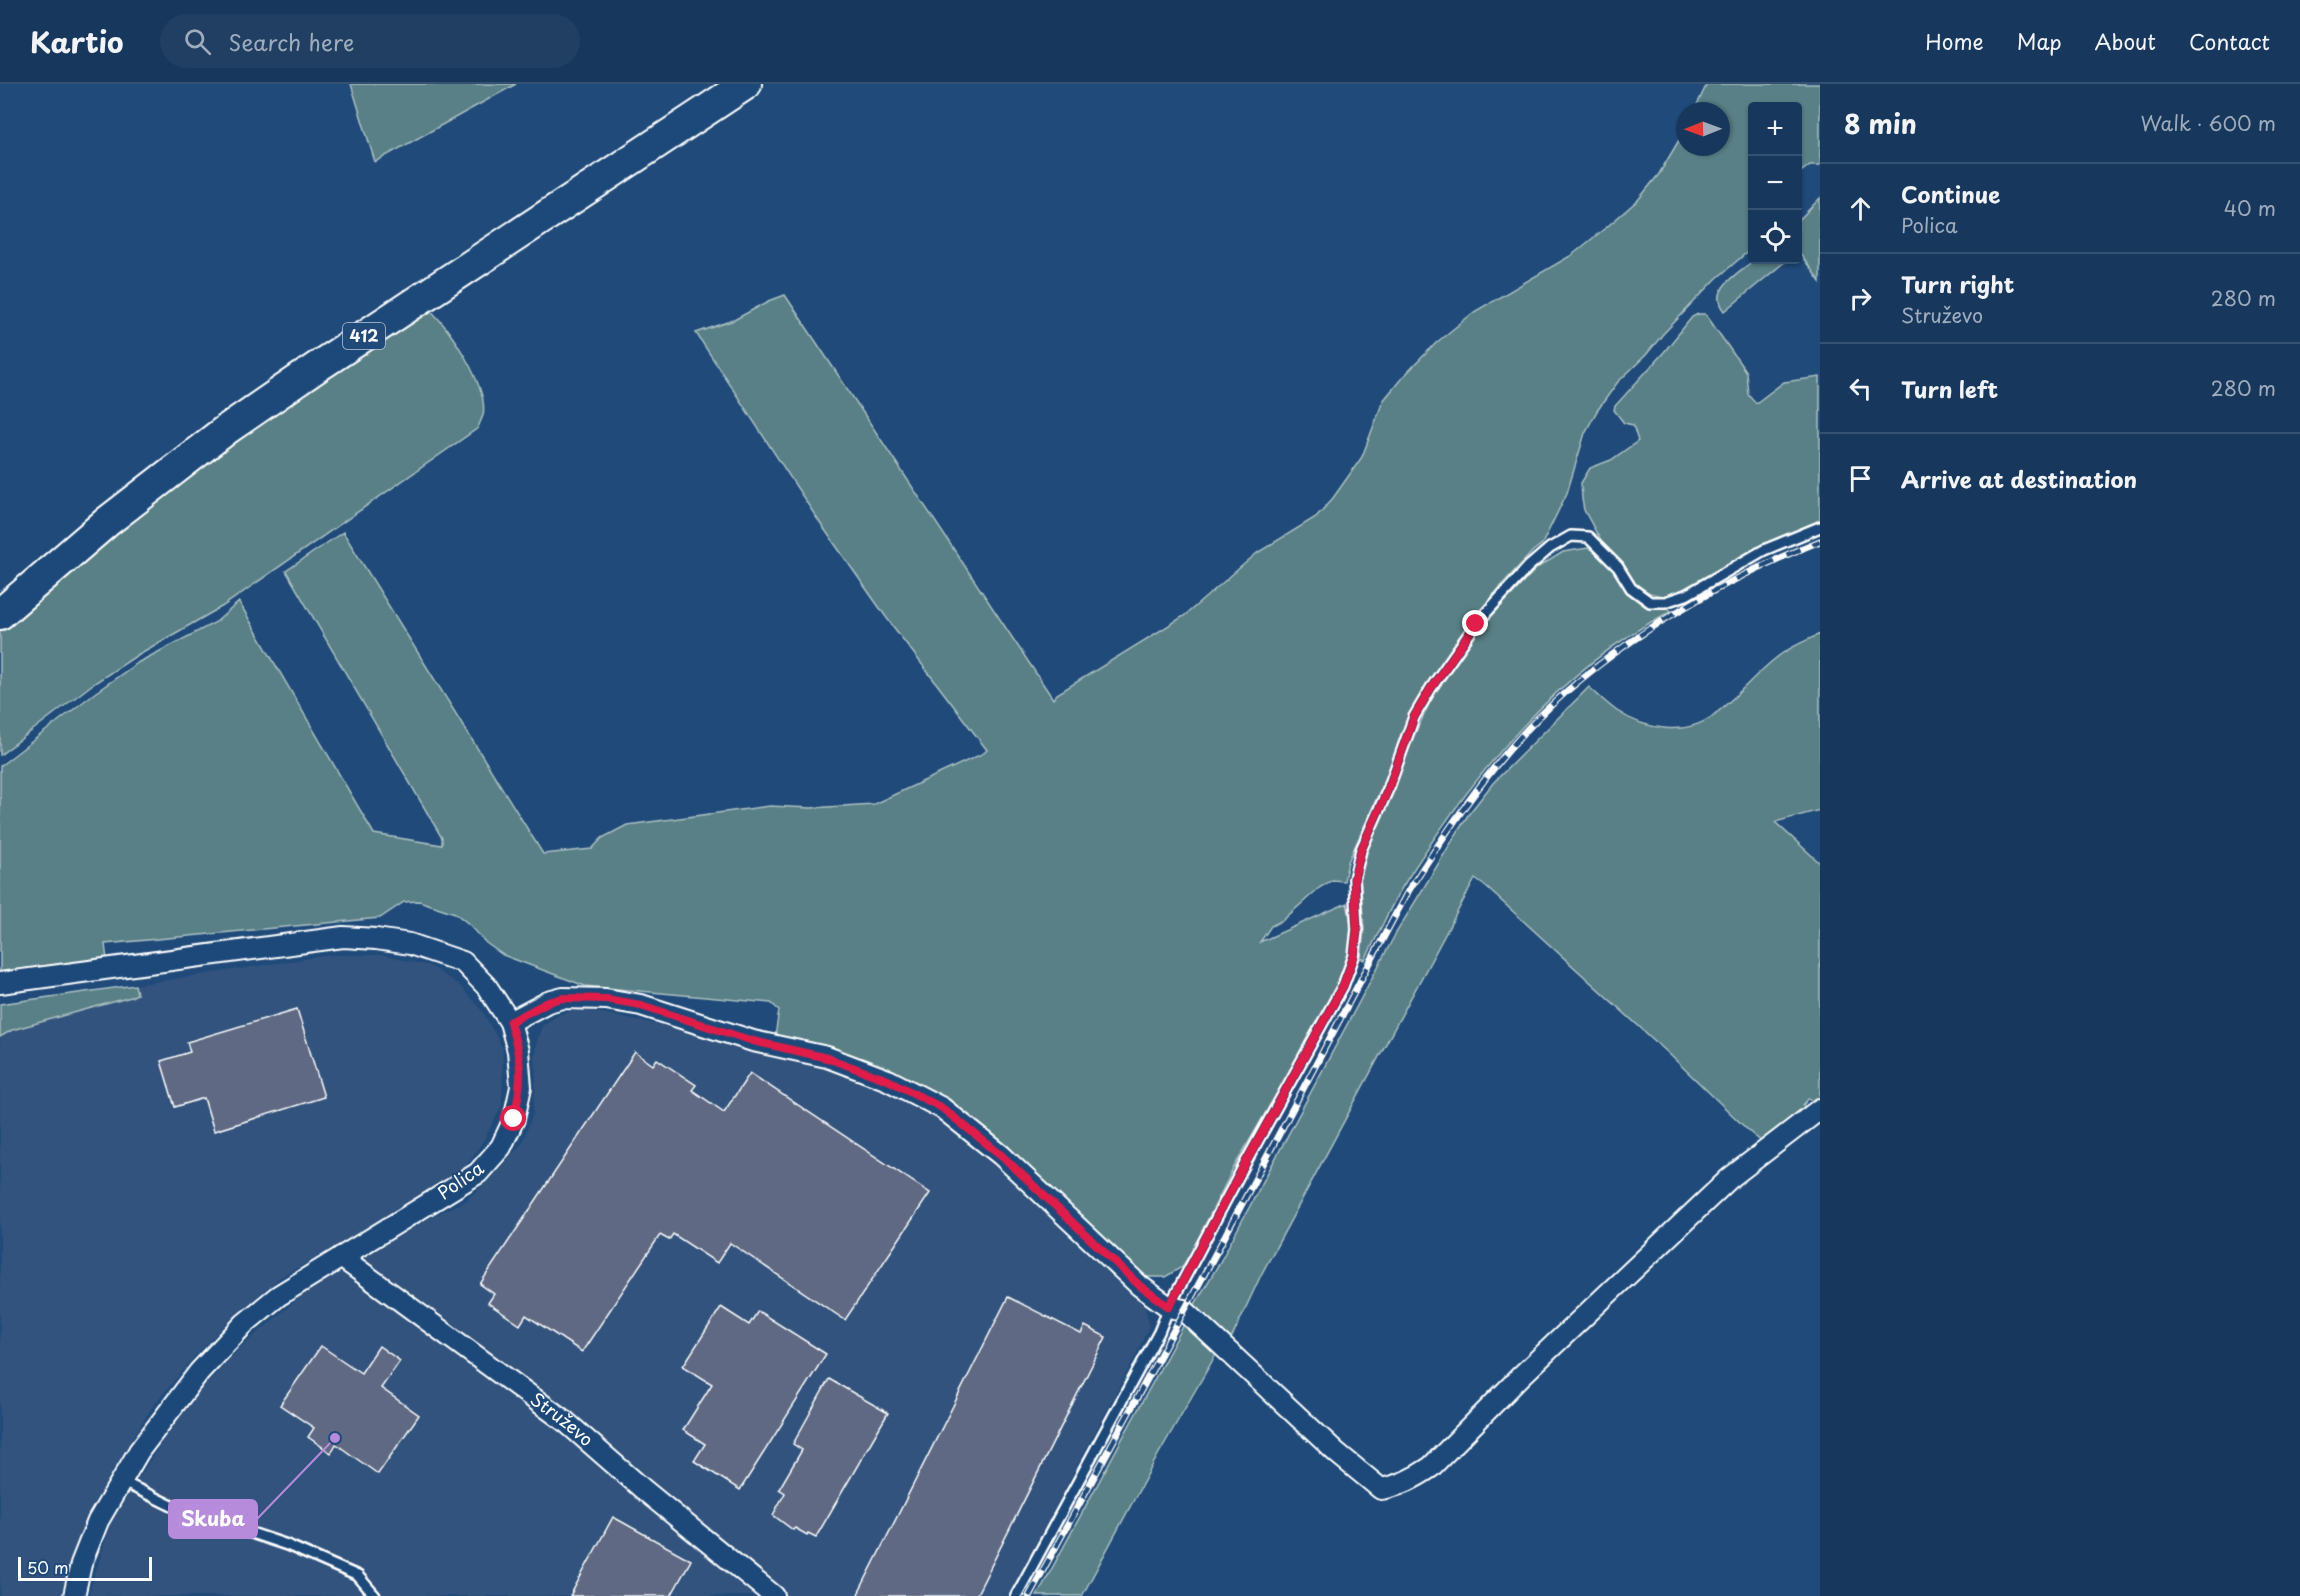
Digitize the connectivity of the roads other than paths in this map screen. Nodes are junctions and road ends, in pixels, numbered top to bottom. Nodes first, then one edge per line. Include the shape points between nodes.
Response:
1 (746, 84) edge
2 (1820, 527) edge
3 (0, 614) edge
4 (0, 983) edge
5 (510, 1022) junction
6 (1820, 1109) edge
7 (341, 1257) junction
8 (1169, 1307) junction
9 (121, 1481) junction
10 (74, 1596) edge
11 (375, 1596) edge
12 (774, 1596) edge
13 (1016, 1596) edge

1 - 3 main road, 412 via 227,429 108,521
2 - 8 lane via 1764,550 1686,595 1665,602 1650,602 1631,588 1618,567 1588,537 1571,536 1528,567 1476,624 1414,717 1361,850 1354,879 1354,956 1343,986
4 - 5 street, Polica via 343,937 376,939 410,944 463,962 487,987
5 - 7 street, Polica via 518,1051 521,1087 514,1119 501,1147 478,1173
5 - 8 street via 563,998 606,999 641,1005 753,1041 827,1058 888,1080 942,1108 1001,1155 1140,1286
6 - 8 street via 1730,1178 1431,1467 1397,1486 1381,1489 1366,1479 1184,1310
7 - 9 street, Polica via 278,1296 244,1324 199,1372
7 - 12 street, Struževo via 566,1422
8 - 13 lane
9 - 10 street, Polica via 98,1521 81,1564
9 - 11 lane via 174,1507 287,1545 357,1576

